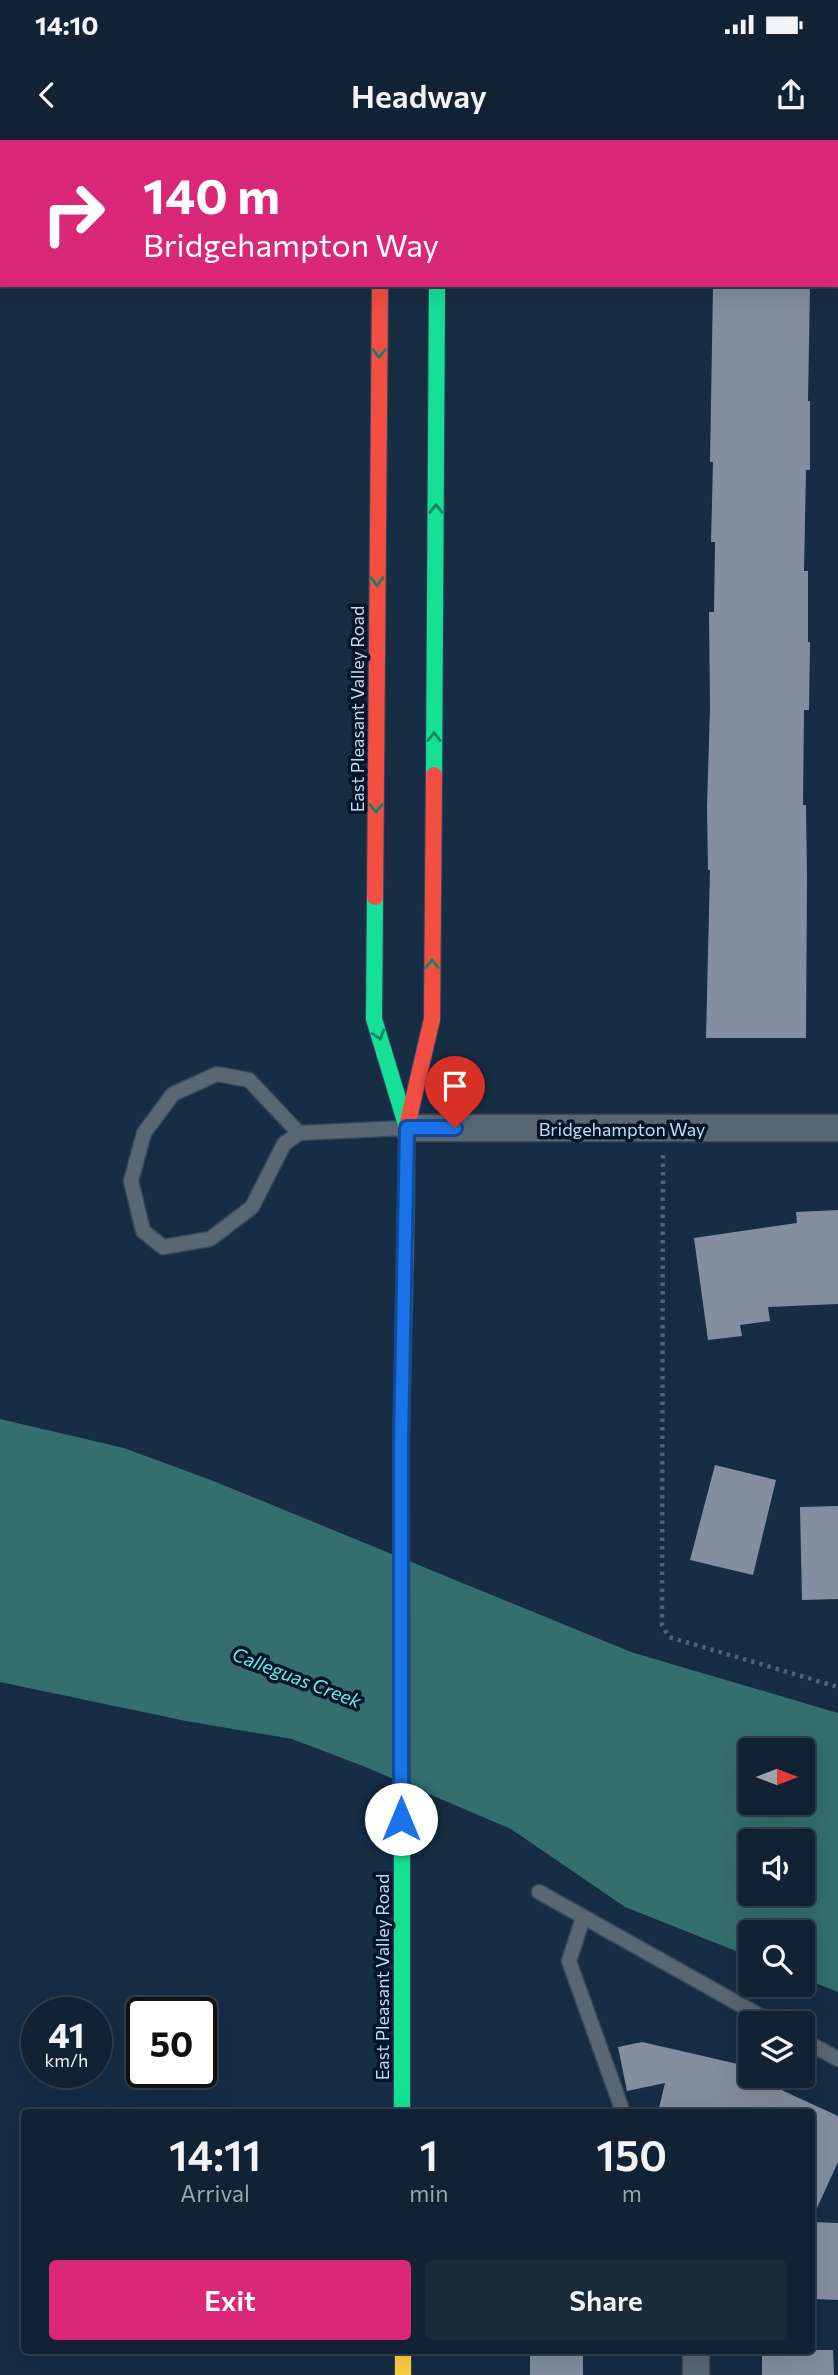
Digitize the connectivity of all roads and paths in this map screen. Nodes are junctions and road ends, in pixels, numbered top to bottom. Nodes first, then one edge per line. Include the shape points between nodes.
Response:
1 (380, 287) edge
2 (437, 287) edge
3 (407, 1128) junction
4 (838, 1128) edge
5 (663, 1129) junction
6 (299, 1133) junction
7 (838, 1687) edge
8 (538, 1892) dead end
9 (583, 1918) junction
10 (751, 2011) edge
11 (815, 2047) edge
12 (838, 2059) edge
13 (402, 2109) edge
14 (622, 2109) edge
15 (403, 2354) edge
16 (696, 2354) edge
17 (403, 2375) edge
18 (696, 2375) edge

1 -> 3 main road, East Pleasant Valley Road via 374,1019
3 -> 2 main road, East Pleasant Valley Road via 432,1019
3 - 5 street, Bridgehampton Way
3 - 6 lane
3 - 13 main road, East Pleasant Valley Road via 401,1441
4 - 5 street, Bridgehampton Way
5 - 7 path via 662,1625 669,1637
6 - 6 lane via 284,1144 252,1207 210,1239 163,1247 143,1231 131,1181 144,1133 173,1094 217,1074 249,1080
8 - 9 lane
9 - 10 lane
9 - 14 lane via 569,1961
11 - 12 lane
15 - 17 main road
16 - 18 street

